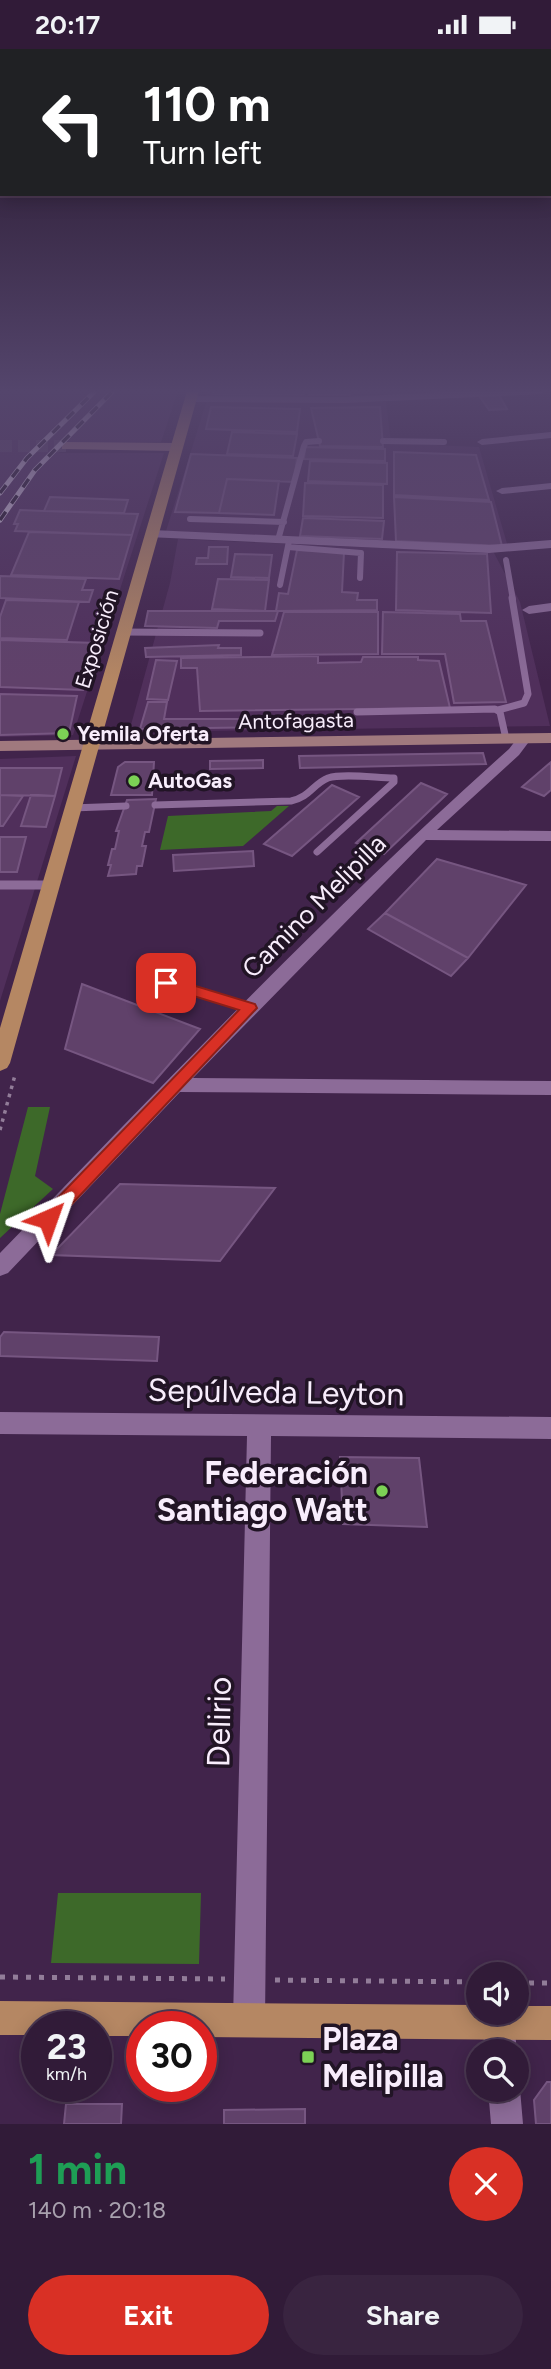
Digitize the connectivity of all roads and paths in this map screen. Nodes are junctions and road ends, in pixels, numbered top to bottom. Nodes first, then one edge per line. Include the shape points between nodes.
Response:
1 (164, 488) edge
2 (293, 488) edge
3 (533, 488) edge
4 (502, 491) dead end
5 (190, 519) dead end
6 (284, 522) junction
7 (152, 534) junction
8 (285, 543) junction
9 (551, 544) edge
10 (506, 560) dead end
11 (360, 578) dead end
12 (279, 585) dead end
13 (540, 609) edge
14 (551, 625) edge
15 (123, 632) junction
16 (260, 633) dead end
17 (498, 710) junction
18 (357, 712) dead end
19 (515, 739) junction
20 (551, 739) edge
21 (90, 744) junction
22 (0, 747) edge
23 (155, 806) dead end
24 (126, 807) dead end
25 (72, 808) junction
26 (422, 835) junction
27 (551, 835) edge
28 (317, 852) dead end
29 (0, 885) edge
30 (50, 885) junction
31 (166, 983) dead end
32 (250, 1008) junction
33 (0, 1063) edge
34 (175, 1085) junction
35 (551, 1088) edge
36 (0, 1267) edge
37 (0, 1423) edge
38 (259, 1425) junction
39 (551, 1428) edge
40 (529, 1983) edge
41 (551, 1983) edge
42 (0, 2018) edge
43 (249, 2021) junction
44 (551, 2024) edge
45 (500, 2037) edge
46 (505, 2102) edge
47 (507, 2124) edge

1 - 7 main road, Exposición
2 - 6 lane
3 - 4 street
5 - 6 lane
6 - 8 lane
7 - 8 street
7 - 15 main road, Exposición
8 - 9 street via 489,549
8 - 11 lane via 361,553
8 - 12 lane
10 - 17 lane via 528,694 524,703
13 - 14 street
15 - 16 lane
15 - 21 main road, Exposición
17 - 18 lane
17 - 19 lane
19 - 20 main road, Antofagasta
19 - 21 main road, Antofagasta
19 - 26 street, Camino Melipilla via 514,752
21 - 22 main road, Antofagasta
21 - 25 main road, Exposición
23 - 28 lane via 291,801 307,798 325,778 394,778
24 - 25 lane
25 - 30 main road, Exposición
26 - 27 street
26 - 32 street, Camino Melipilla
29 - 30 lane
30 - 33 main road, Exposición
31 - 32 lane
32 - 34 street, Camino Melipilla
34 - 35 street
34 - 36 street, Camino Melipilla
37 - 38 street, Sepúlveda Leyton
38 - 39 street, Sepúlveda Leyton
38 - 43 street, Delirio
40 - 41 path
42 - 43 main road
43 - 45 main road
44 - 45 main road
46 - 47 street

